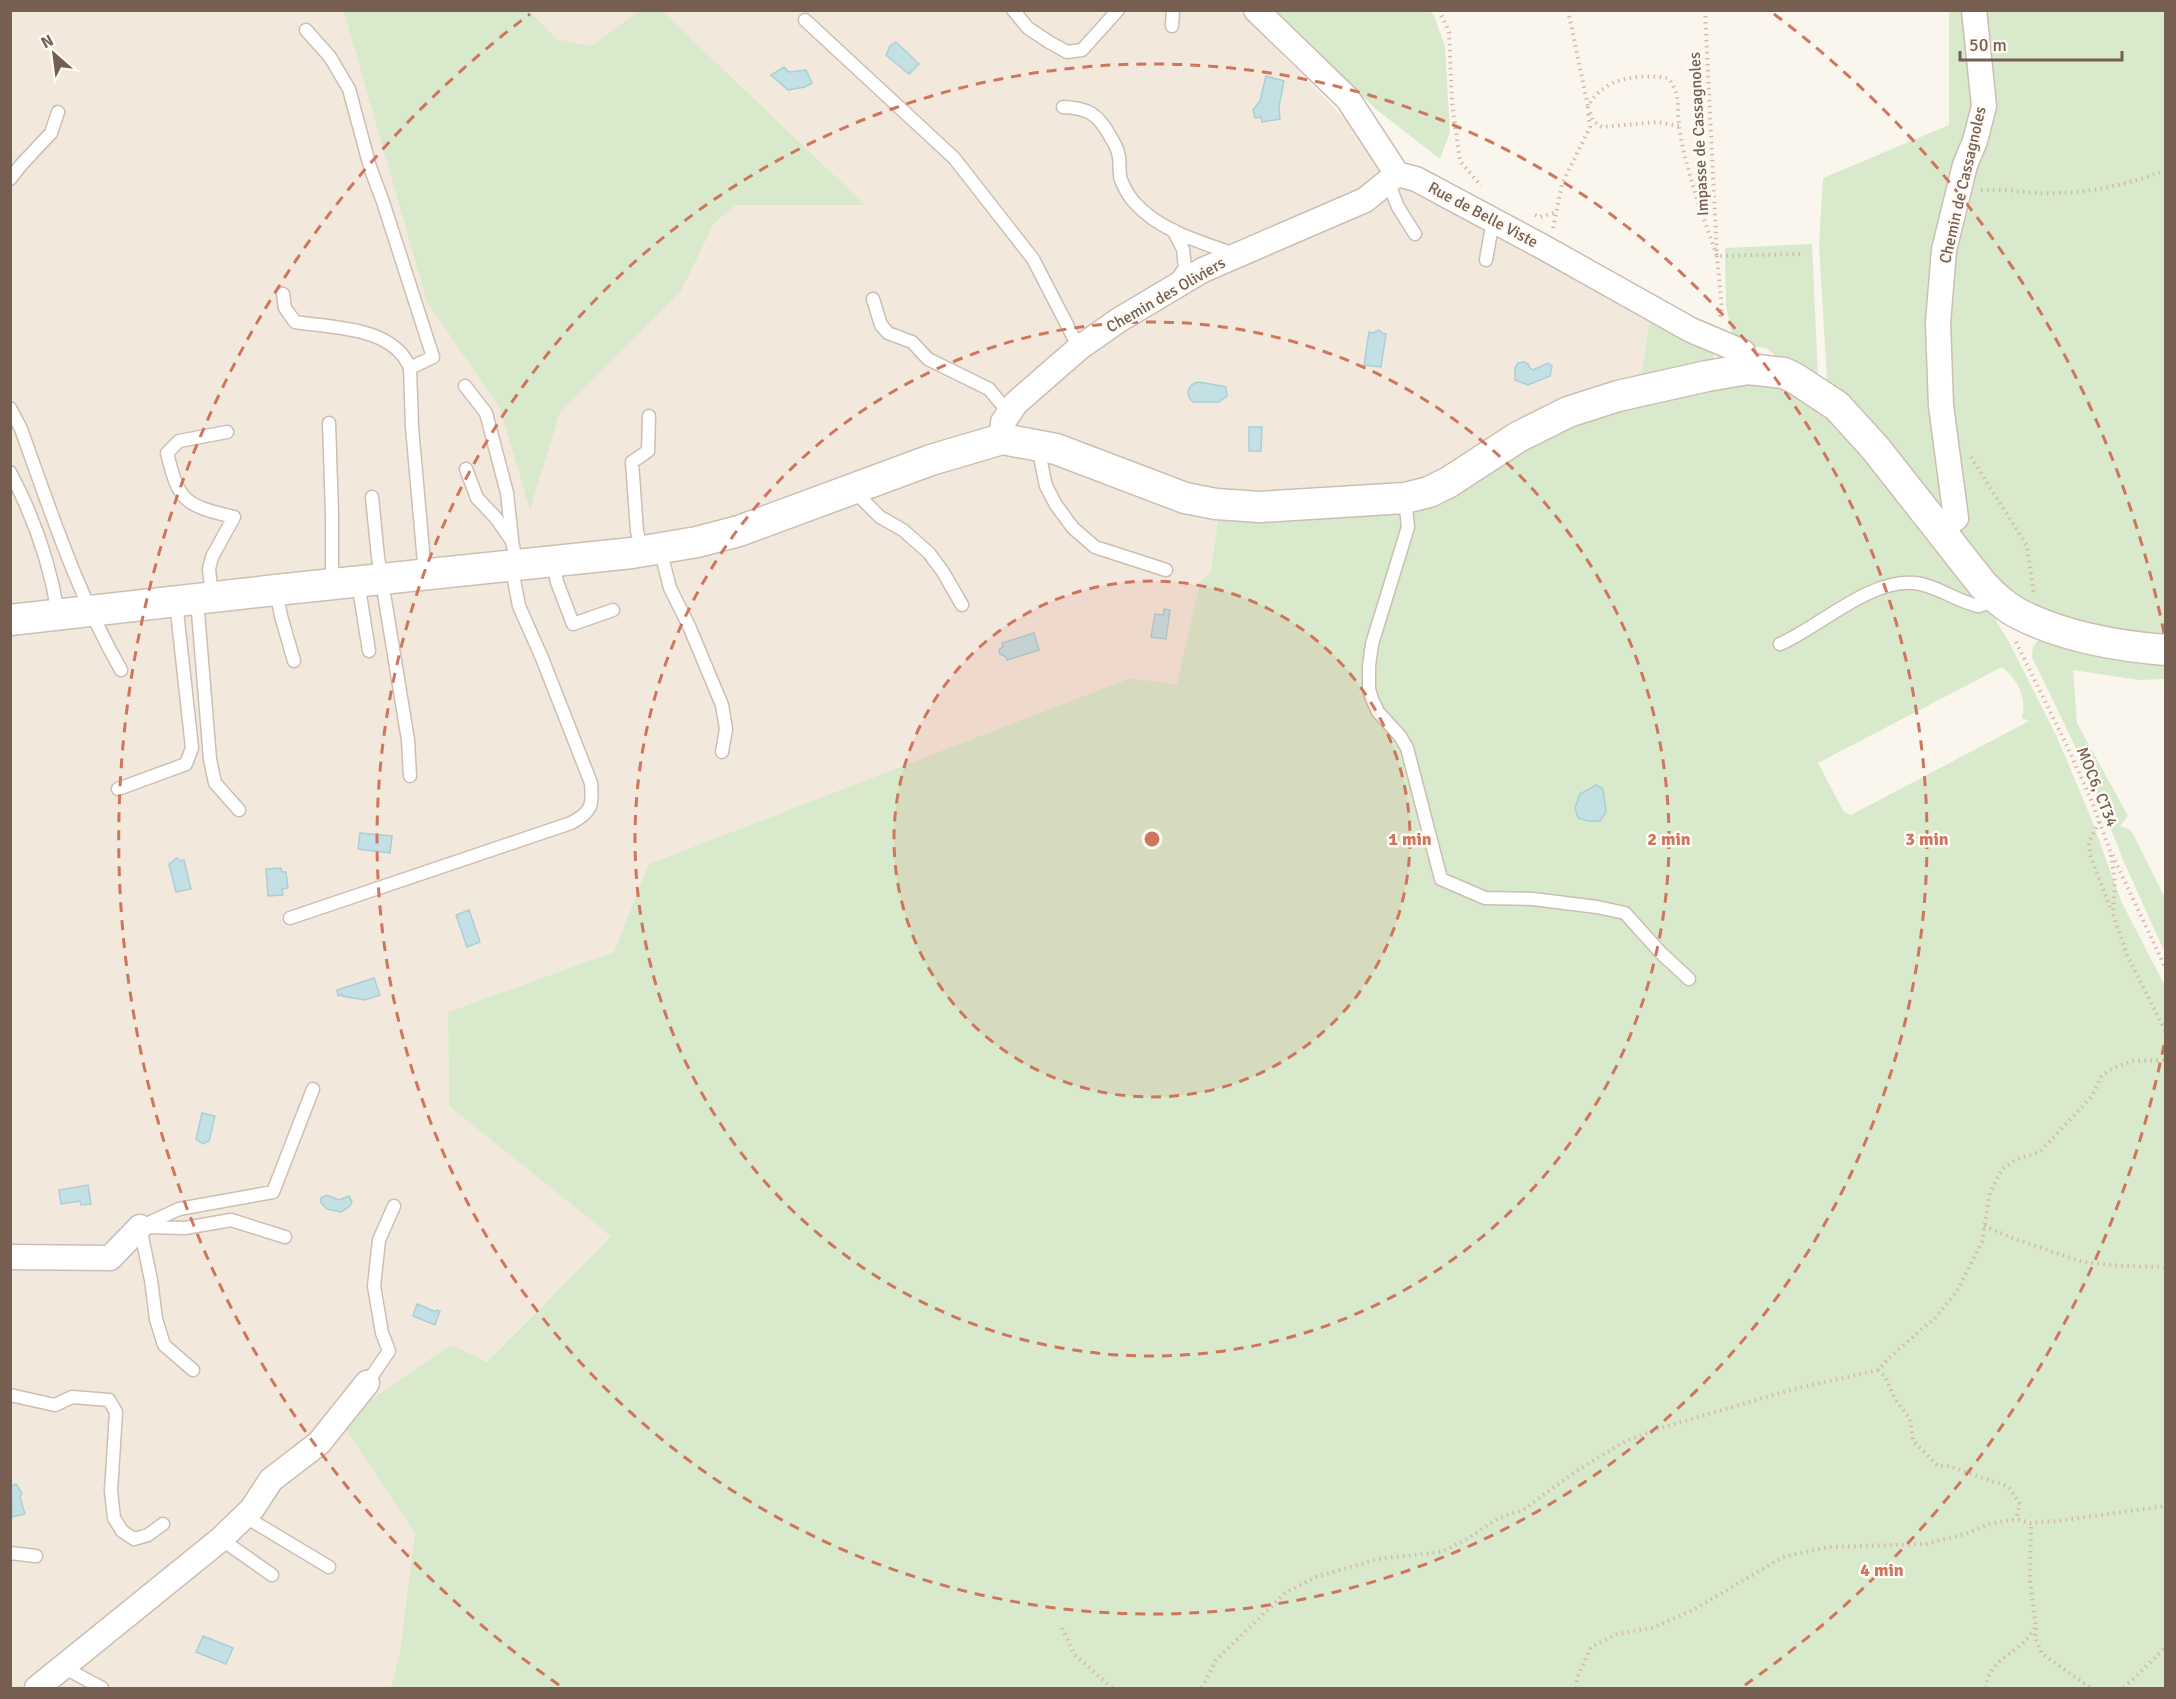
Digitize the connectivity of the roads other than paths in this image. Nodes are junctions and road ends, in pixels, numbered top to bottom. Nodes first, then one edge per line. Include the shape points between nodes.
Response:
1 (1013, 10) edge
2 (1118, 10) edge
3 (1173, 10) edge
4 (1256, 10) edge
5 (1974, 10) edge
6 (805, 20) dead end
7 (1172, 26) dead end
8 (306, 30) dead end
9 (1063, 107) dead end
10 (58, 112) dead end
11 (1392, 178) junction
12 (10, 179) edge
13 (1493, 220) junction
14 (1173, 230) junction
15 (1415, 234) dead end
16 (1238, 255) junction
17 (1486, 260) dead end
18 (1166, 292) junction
19 (283, 294) dead end
20 (873, 299) dead end
21 (1078, 348) junction
22 (410, 368) junction
23 (1748, 369) junction
24 (465, 386) dead end
25 (10, 408) edge
26 (649, 416) dead end
27 (329, 423) dead end
28 (1005, 425) junction
29 (227, 432) dead end
30 (1040, 445) junction
31 (466, 469) dead end
32 (10, 472) edge
33 (852, 489) junction
34 (372, 497) dead end
35 (1405, 498) junction
36 (1941, 531) junction
37 (651, 549) junction
38 (515, 553) junction
39 (553, 562) junction
40 (1166, 570) dead end
41 (425, 574) junction
42 (358, 581) junction
43 (276, 590) junction
44 (1995, 597) junction
45 (195, 599) junction
46 (962, 605) dead end
47 (613, 610) dead end
48 (90, 611) junction
49 (58, 615) junction
50 (10, 620) edge
51 (1780, 644) dead end
52 (2166, 650) edge
53 (369, 651) dead end
54 (294, 661) dead end
55 (121, 670) dead end
56 (722, 752) dead end
57 (410, 776) dead end
58 (118, 789) dead end
59 (239, 810) dead end
60 (290, 918) dead end
61 (1689, 979) dead end
62 (313, 1089) dead end
63 (394, 1206) dead end
64 (140, 1227) junction
65 (285, 1237) dead end
66 (10, 1257) edge
67 (193, 1370) dead end
68 (367, 1383) joint
69 (10, 1395) edge
70 (244, 1516) junction
71 (163, 1524) dead end
72 (221, 1539) junction
73 (10, 1552) edge
74 (36, 1556) dead end
75 (328, 1567) dead end
76 (272, 1575) dead end
77 (63, 1667) junction
78 (37, 1689) edge
79 (102, 1689) edge

1 - 2 lane via 1028,28 1067,52 1082,50
3 - 7 lane
4 - 11 street via 1348,99
5 - 36 street, Chemin de Cassagnoles via 1984,106 1944,250 1938,323 1941,406 1956,518
6 - 21 lane via 954,158 1033,259
8 - 22 lane via 330,57 349,88 370,167 433,357
9 - 14 lane via 1094,114 1119,153 1121,179 1135,203
10 - 12 lane via 51,133
11 - 13 street, Rue de Belle Viste via 1416,179
11 - 15 lane via 1398,207
11 - 16 street, Chemin des Oliviers via 1365,200
13 - 17 lane
13 - 23 street, Rue de Belle Viste via 1670,319 1743,352
14 - 16 lane
14 - 18 lane via 1183,249 1185,268
16 - 18 street, Chemin des Oliviers
18 - 21 street, Chemin des Oliviers
19 - 22 lane via 285,308 295,322 363,331 386,340
20 - 28 lane via 888,333 912,342 928,359 989,389
21 - 28 street, Chemin des Oliviers
22 - 41 lane
23 - 35 street via 1618,396 1568,412 1518,437 1449,482
23 - 36 street via 1784,373 1837,406
24 - 38 lane via 486,413 507,493
25 - 48 lane
26 - 37 lane via 648,451 632,462 638,531
27 - 42 lane via 332,514
28 - 30 street
28 - 33 street via 954,452
29 - 45 lane via 179,441 167,453 173,479 184,499 204,510 234,517
30 - 35 street via 1185,498 1216,504 1260,507
30 - 40 lane via 1046,486 1073,528 1095,547
31 - 38 lane via 477,498 496,518
32 - 49 lane via 38,535 53,582
33 - 37 street via 739,531
33 - 46 lane via 880,517 903,530 929,553
34 - 42 lane via 378,557
35 - 61 lane via 1408,527 1372,644 1369,689 1378,712 1407,748 1441,879 1485,898 1533,899 1625,913
36 - 44 street
37 - 39 street
37 - 56 lane via 722,705 726,729
38 - 39 street
38 - 41 street
38 - 60 lane via 514,580 519,606 591,783 592,801 585,816
39 - 47 lane via 573,624
41 - 42 street
42 - 43 street
42 - 53 lane
42 - 57 lane via 408,740
43 - 45 street
43 - 54 lane
44 - 51 lane via 1979,606 1916,583 1891,584
44 - 52 street via 2023,616 2094,641
45 - 48 street
45 - 58 lane via 192,748 186,764
45 - 59 lane via 215,783
48 - 49 street
48 - 55 lane
49 - 50 street
62 - 64 lane via 273,1192 179,1209
63 - 68 lane via 379,1240 374,1286 388,1351
64 - 65 lane via 185,1228 231,1220
64 - 66 street via 110,1258
64 - 67 lane via 164,1345
68 - 70 street via 319,1443 271,1480
69 - 71 lane via 55,1405 72,1397 109,1400 116,1412 111,1491 114,1518 122,1531 134,1539
70 - 72 street
70 - 75 lane
72 - 76 lane
72 - 77 street
73 - 74 lane
77 - 78 street
77 - 79 lane

